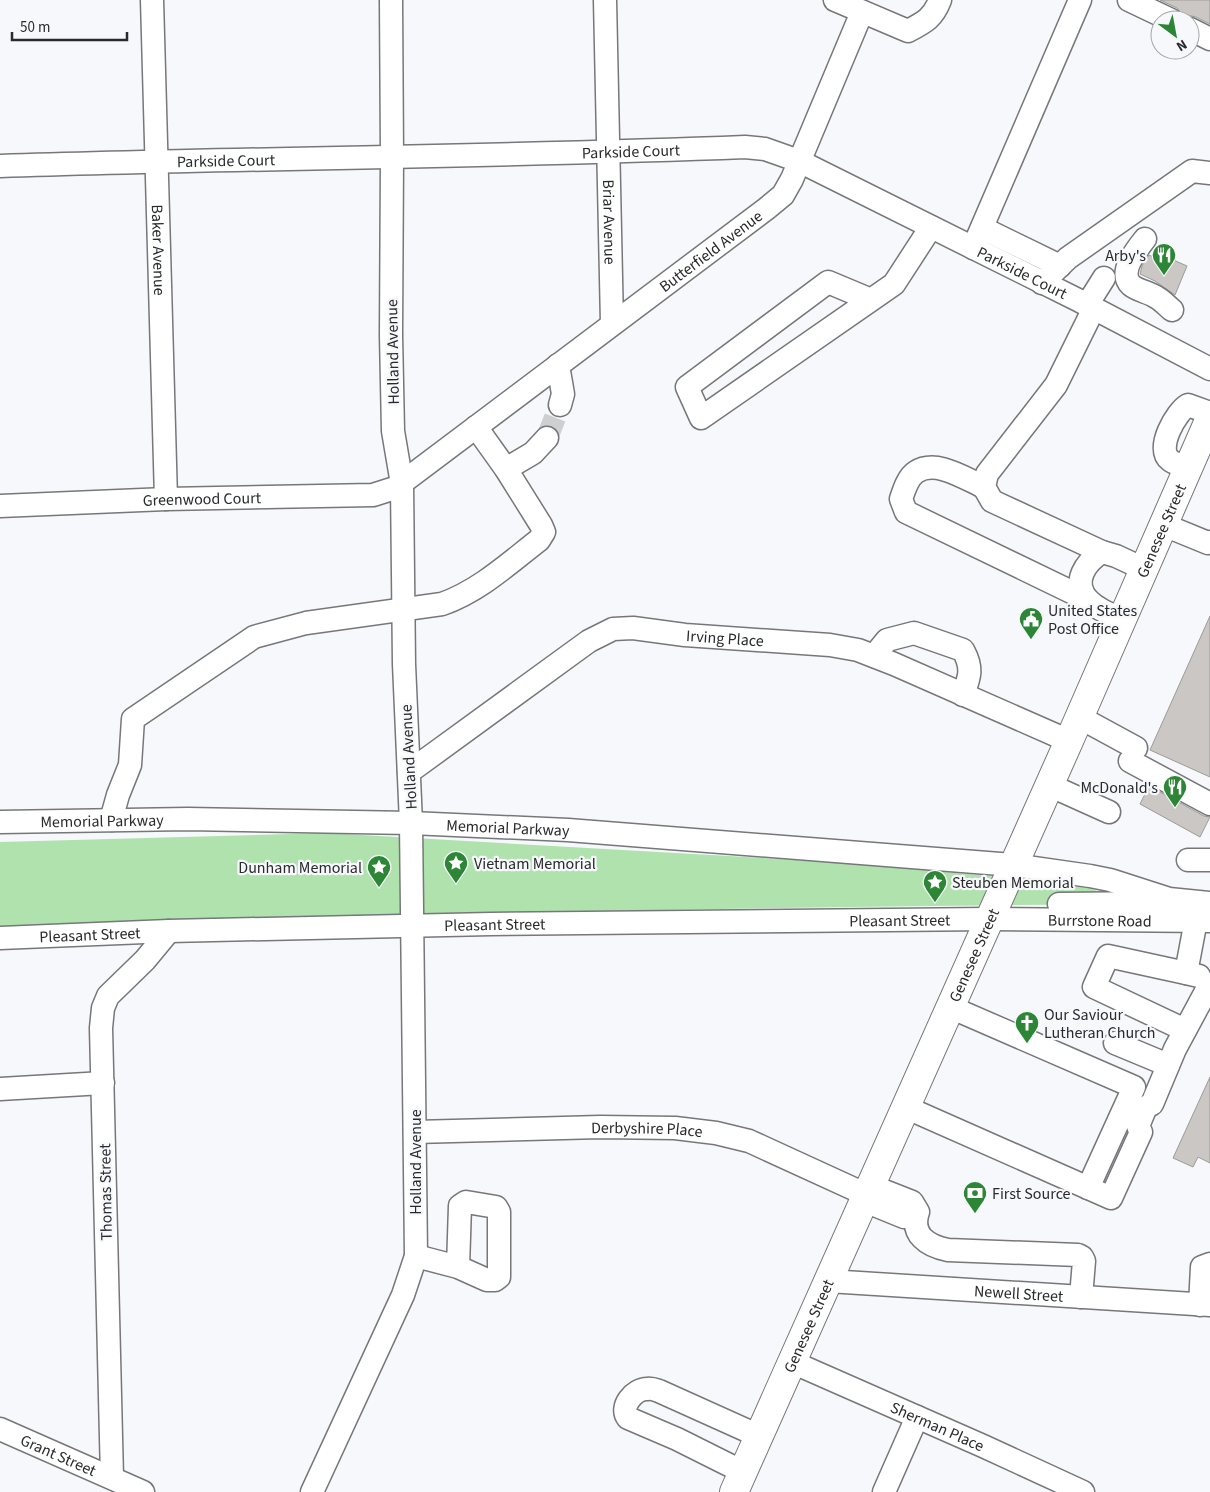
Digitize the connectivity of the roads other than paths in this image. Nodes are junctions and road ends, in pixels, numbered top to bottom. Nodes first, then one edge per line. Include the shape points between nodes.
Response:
1 (152, 0) edge
2 (390, 0) edge
3 (605, 0) edge
4 (835, 0) edge
5 (940, 0) edge
6 (1080, 0) edge
7 (1129, 0) edge
8 (1150, 10) edge
9 (862, 12) junction
10 (608, 152) junction
11 (392, 157) junction
12 (155, 161) junction
13 (799, 161) junction
14 (0, 166) edge
15 (1210, 173) edge
16 (931, 227) junction
17 (977, 238) junction
18 (1145, 239) dead end
19 (1060, 266) junction
20 (1104, 278) dead end
21 (1042, 283) junction
22 (871, 300) junction
23 (1090, 307) junction
24 (1172, 310) dead end
25 (612, 324) junction
26 (558, 365) junction
27 (1210, 369) edge
28 (560, 405) tunnel mouth
29 (1210, 414) edge
30 (1210, 418) edge
31 (476, 427) junction
32 (547, 438) tunnel mouth
33 (1188, 468) junction
34 (506, 469) junction
35 (402, 484) junction
36 (984, 486) junction
37 (166, 499) junction
38 (0, 506) edge
39 (1164, 525) junction
40 (1209, 544) edge
41 (1102, 552) junction
42 (1144, 569) junction
43 (1088, 600) junction
44 (403, 608) junction
45 (1122, 619) junction
46 (874, 656) junction
47 (963, 694) junction
48 (1074, 729) junction
49 (409, 772) junction
50 (1049, 785) junction
51 (1210, 804) edge
52 (1109, 812) dead end
53 (111, 820) junction
54 (0, 822) edge
55 (411, 823) junction
56 (1188, 860) dead end
57 (1210, 860) edge
58 (1013, 865) junction
59 (992, 911) junction
60 (1204, 912) edge
61 (412, 927) junction
62 (169, 931) junction
63 (0, 938) edge
64 (1186, 973) junction
65 (1210, 978) edge
66 (1210, 984) edge
67 (950, 1007) junction
68 (1186, 1030) junction
69 (1115, 1043) dead end
70 (1168, 1065) junction
71 (102, 1084) junction
72 (0, 1089) edge
73 (905, 1107) junction
74 (415, 1132) junction
75 (1088, 1188) junction
76 (866, 1195) junction
77 (416, 1256) junction
78 (1210, 1264) edge
79 (458, 1267) dead end
80 (828, 1281) junction
81 (1081, 1297) junction
82 (1205, 1305) edge
83 (792, 1362) junction
84 (917, 1417) junction
85 (0, 1429) edge
86 (759, 1436) junction
87 (112, 1478) junction
88 (738, 1482) edge
89 (143, 1492) edge
90 (312, 1492) edge
91 (884, 1492) edge
92 (1083, 1492) edge

1 - 12 street, Baker Avenue
2 - 11 street, Holland Avenue
3 - 10 street, Briar Avenue
4 - 9 street
5 - 9 street via 927,22 908,31
6 - 17 street
7 - 8 street
9 - 13 street, Butterfield Avenue
10 - 11 street, Parkside Court
10 - 13 street, Parkside Court via 745,147 765,149
10 - 25 street, Briar Avenue
11 - 12 street, Parkside Court
11 - 35 street, Holland Avenue via 393,431
12 - 14 street, Parkside Court
12 - 37 street, Baker Avenue
13 - 16 street, Parkside Court
13 - 25 street, Butterfield Avenue via 782,195 772,204
15 - 19 street via 1192,171
16 - 17 street, Parkside Court
16 - 22 street via 894,284
17 - 19 street
17 - 21 street, Parkside Court
18 - 24 street via 1127,271 1127,278 1132,285 1157,297
19 - 21 street
20 - 23 street
21 - 23 street, Parkside Court
22 - 22 street via 718,407 702,418 687,386 828,282
23 - 27 street, Parkside Court
23 - 36 street via 1056,385 987,474
25 - 26 street, Butterfield Avenue
26 - 28 street via 563,394
26 - 31 street, Butterfield Avenue
29 - 33 street via 1188,405 1182,409 1170,431 1165,454 1170,460
30 - 33 main road, Genesee Street
31 - 34 street
31 - 35 street, Butterfield Avenue
32 - 34 street via 534,453
33 - 39 main road, Genesee Street
34 - 44 street via 541,525 544,532 539,540 483,583 454,600
35 - 37 street, Greenwood Court via 373,495
35 - 44 street, Holland Avenue
36 - 41 street via 992,501
36 - 43 street via 929,467 915,472 901,499 906,512
37 - 38 street, Greenwood Court
39 - 40 street
39 - 42 main road, Genesee Street
41 - 42 street
41 - 43 street via 1085,566 1080,580
42 - 45 main road, Genesee Street
43 - 45 street
44 - 49 street, Holland Avenue
44 - 53 street via 306,623 254,637 133,719 130,765
45 - 48 main road, Genesee Street
46 - 47 street, Irving Place
46 - 47 street via 887,640 914,633 963,650 969,662 969,680
46 - 49 street, Irving Place via 830,645 613,629 589,641
47 - 48 street, Irving Place
48 - 50 main road, Genesee Street
48 - 51 street, Irving Place via 1133,754
49 - 55 street, Holland Avenue
50 - 52 street
50 - 58 main road, Genesee Street
53 - 54 street, Memorial Parkway
53 - 55 street, Memorial Parkway
55 - 58 street, Memorial Parkway via 568,830
55 - 61 street, Holland Avenue
56 - 57 street
58 - 59 main road, Genesee Street
58 - 60 street, Burrstone Road via 1110,880
59 - 60 street, Pleasant Street
59 - 61 street, Pleasant Street via 652,924
59 - 67 main road, Genesee Street
60 - 64 street
61 - 62 street, Pleasant Street
61 - 74 street, Holland Avenue
62 - 63 street, Pleasant Street
62 - 71 street, Thomas Street via 108,996 101,1028
64 - 65 street
64 - 68 street via 1108,956 1094,988
66 - 68 street
67 - 73 main road, Genesee Street
67 - 75 street via 1134,1087
68 - 70 street
69 - 70 street
70 - 75 street via 1152,1104 1146,1107 1138,1126 1141,1132 1111,1198
71 - 72 street
71 - 87 street, Thomas Street
73 - 75 street
73 - 76 main road, Genesee Street
74 - 76 street, Derbyshire Place via 600,1127 674,1128 716,1133 749,1141
74 - 77 street, Holland Avenue
76 - 80 main road, Genesee Street
76 - 81 street via 884,1191 912,1202 918,1212 915,1220 918,1231 933,1247 1078,1255 1084,1261
77 - 79 street
77 - 90 street, Holland Avenue via 403,1294
78 - 82 street via 1202,1267
80 - 81 street, Newell Street
80 - 83 main road, Genesee Street
81 - 82 street, Newell Street
83 - 84 street, Sherman Place
83 - 86 main road, Genesee Street
84 - 91 street
84 - 92 street, Sherman Place
85 - 87 street, Grant Street
86 - 88 main road, Genesee Street
86 - 88 street via 660,1390 646,1388 637,1392 625,1408 628,1418 677,1439
87 - 89 street, Grant Street

